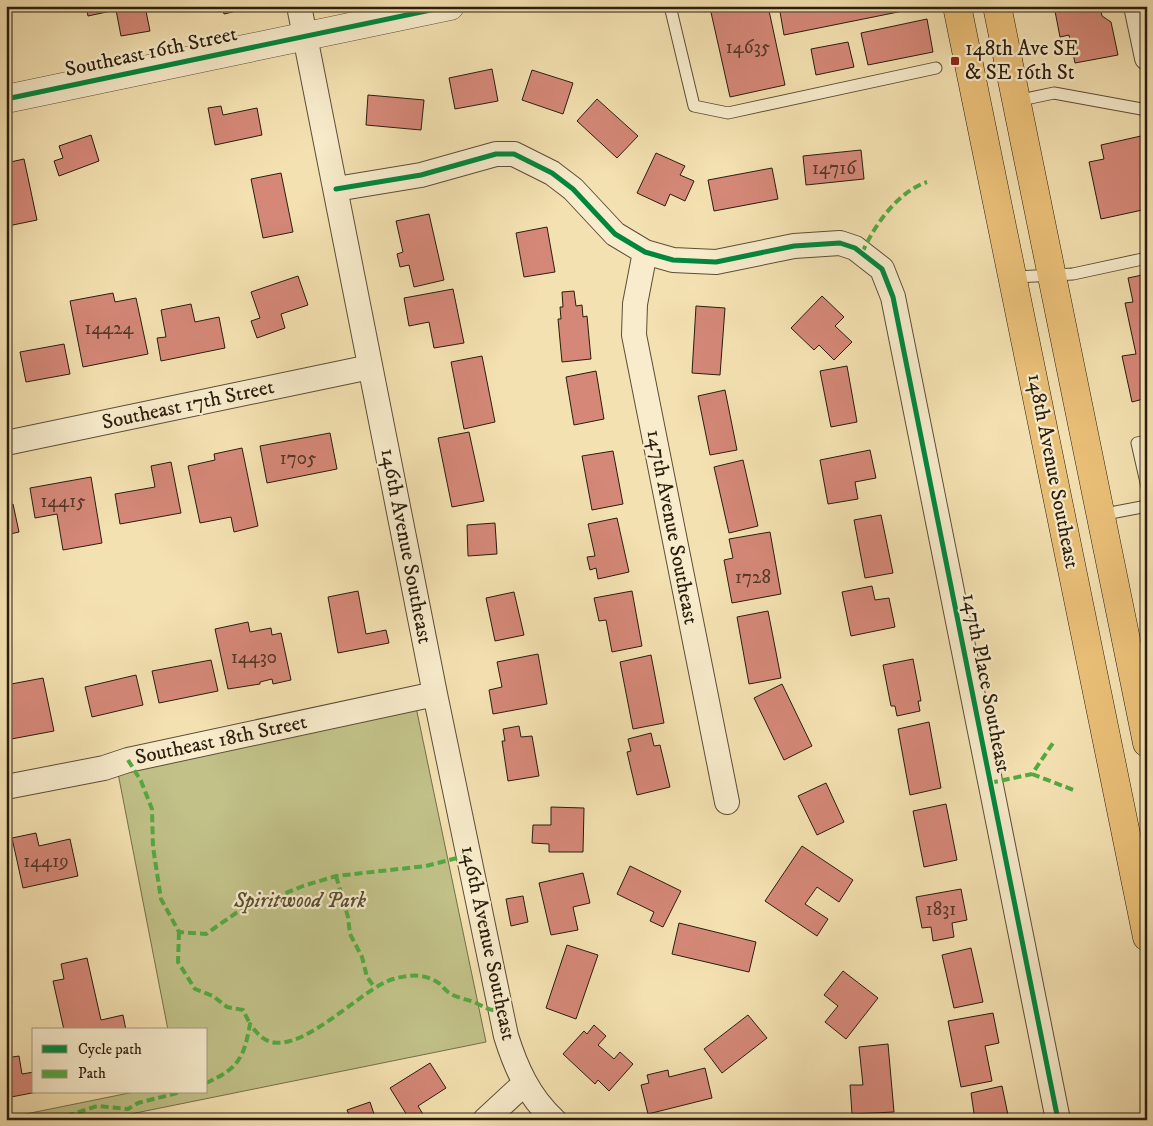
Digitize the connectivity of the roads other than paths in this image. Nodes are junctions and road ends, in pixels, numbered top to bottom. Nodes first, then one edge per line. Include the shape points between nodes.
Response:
1 (299, 6) edge
2 (450, 6) edge
3 (670, 6) edge
4 (957, 6) edge
5 (997, 6) edge
6 (1136, 6) edge
7 (305, 37) junction
8 (1147, 58) edge
9 (936, 68) dead end
10 (6, 99) edge
11 (1016, 101) junction
12 (1147, 110) edge
13 (336, 189) junction
14 (645, 252) junction
15 (1147, 258) edge
16 (1052, 275) junction
17 (1014, 277) junction
18 (370, 367) junction
19 (1147, 441) edge
20 (6, 443) edge
21 (1147, 487) edge
22 (1147, 506) edge
23 (1100, 515) junction
24 (436, 694) junction
25 (1146, 733) edge
26 (6, 787) edge
27 (727, 802) dead end
28 (1147, 937) edge
29 (525, 1083) junction
30 (485, 1120) edge
31 (554, 1120) edge
32 (1058, 1120) edge

1 - 7 street, 146th Avenue Southeast
2 - 7 street, Southeast 16th Street
3 - 9 lane via 694,106 728,113
4 - 17 main road, 148th Avenue Southeast
5 - 11 main road, 148th Avenue Southeast
6 - 8 street
7 - 10 street, Southeast 16th Street
7 - 13 street, 146th Avenue Southeast
11 - 12 lane via 1054,93
11 - 16 main road, 148th Avenue Southeast
13 - 14 street via 421,175 496,154 514,154 552,173 573,189 615,234
13 - 18 street, 146th Avenue Southeast
14 - 27 street, 147th Avenue Southeast via 634,304 634,335
14 - 32 street, 147th Place Southeast via 673,260 716,262 827,242 855,248 882,269 894,297
15 - 16 lane via 1074,274
16 - 17 lane
16 - 23 main road, 148th Avenue Southeast
17 - 28 main road, 148th Avenue Southeast
18 - 20 street, Southeast 17th Street
18 - 24 street, 146th Avenue Southeast
19 - 21 lane via 1137,443
22 - 23 lane
23 - 25 main road, 148th Avenue Southeast
24 - 26 street, Southeast 18th Street
24 - 29 street, 146th Avenue Southeast via 506,1036 514,1064
29 - 30 street
29 - 31 street, 146th Avenue Southeast via 540,1107

